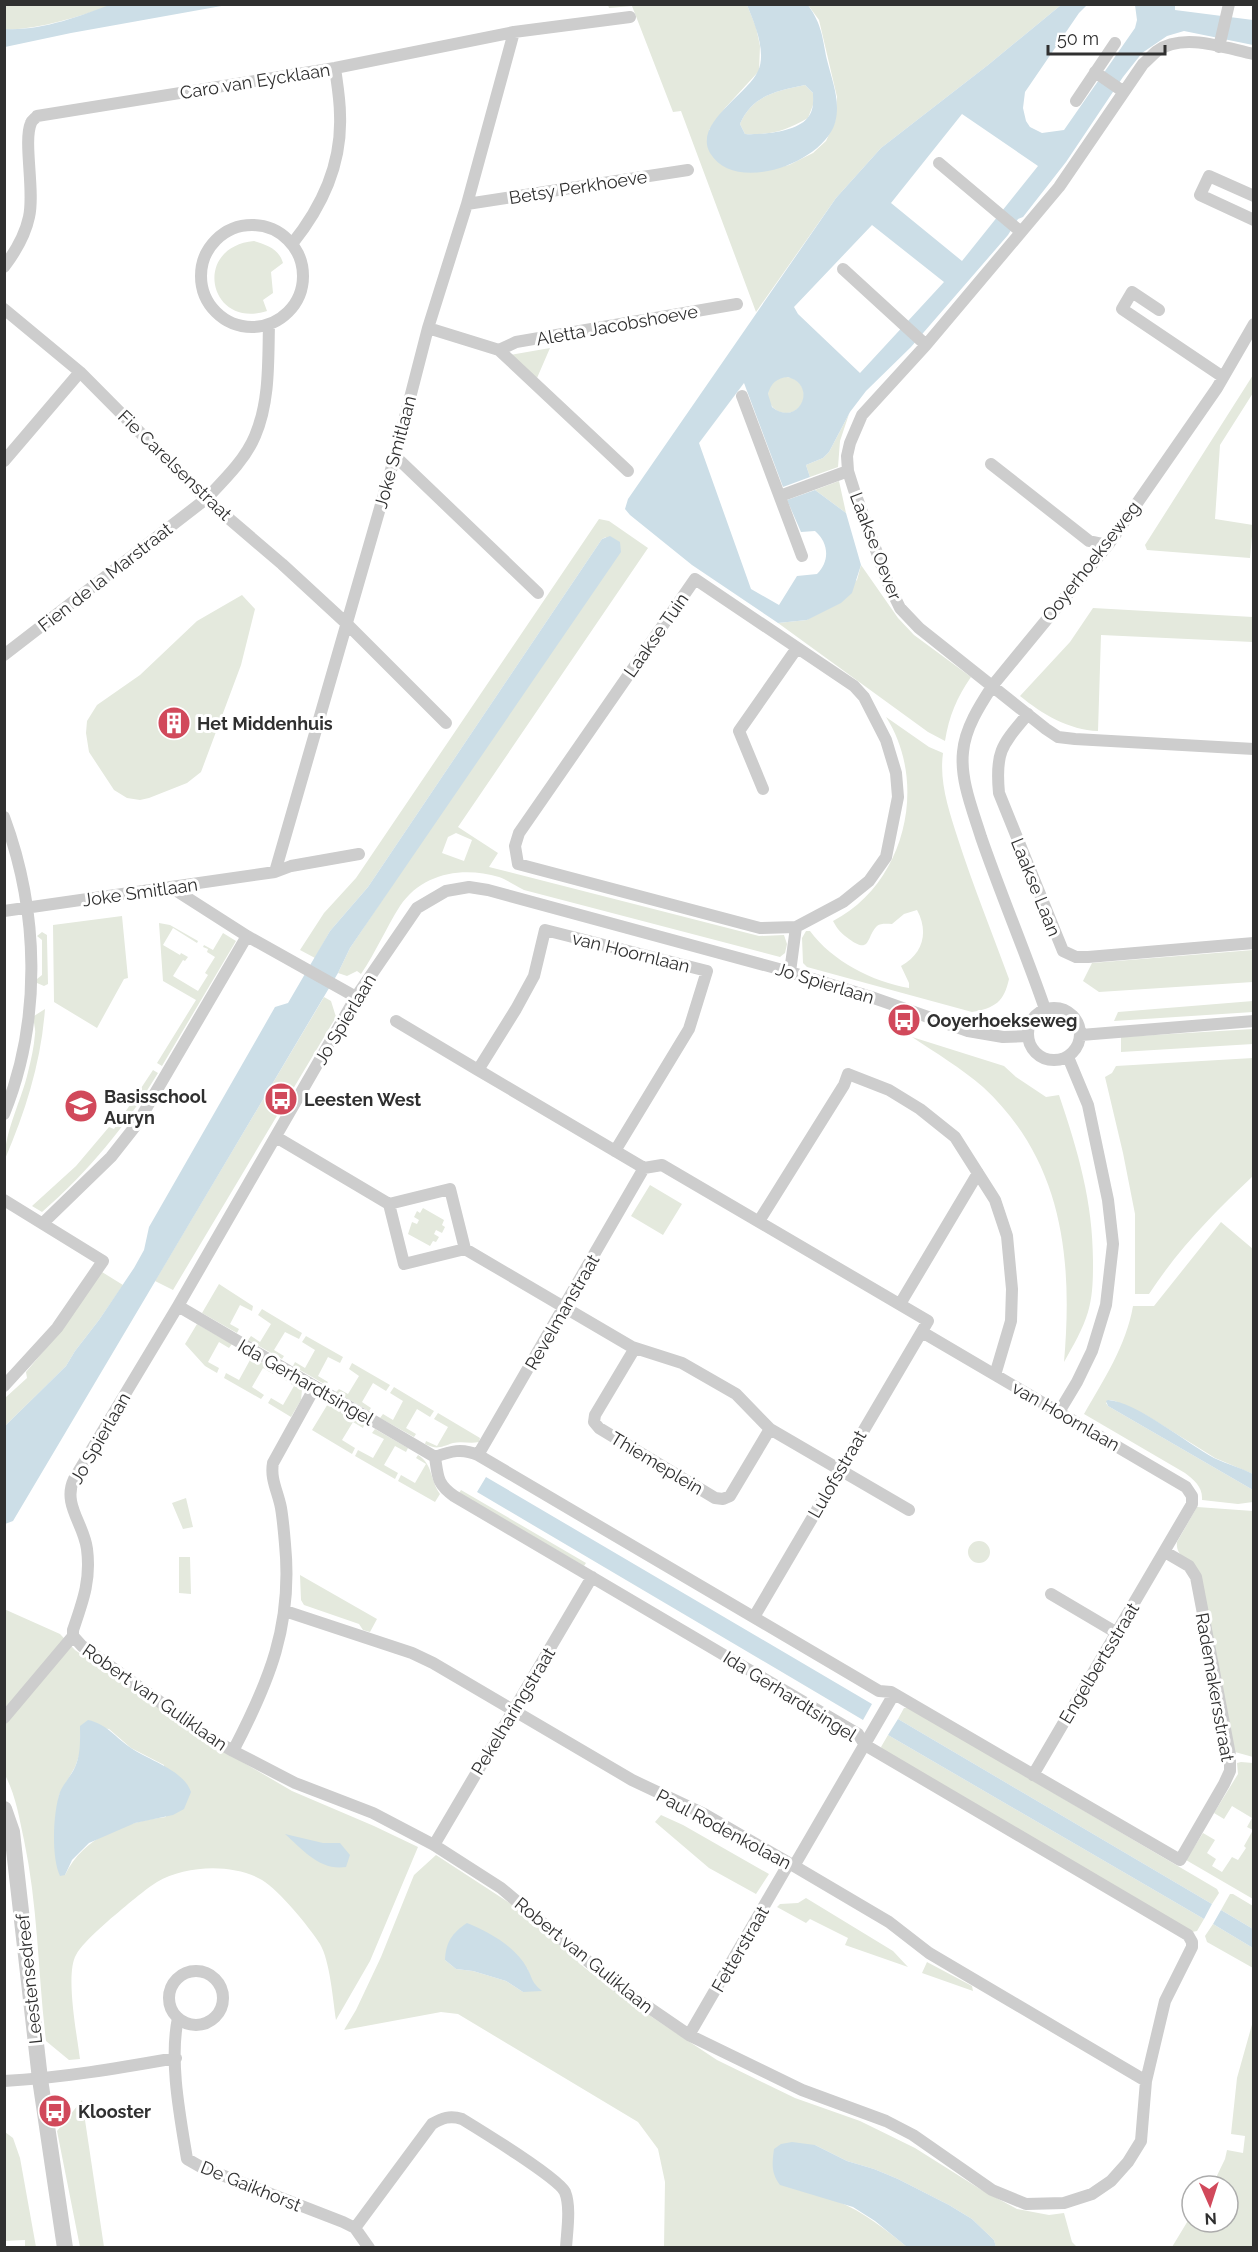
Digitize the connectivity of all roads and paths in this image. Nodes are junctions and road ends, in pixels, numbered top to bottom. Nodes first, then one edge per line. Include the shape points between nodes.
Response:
1 (1229, 8) edge
2 (630, 17) dead end
3 (514, 32) junction
4 (1115, 43) dead end
5 (1219, 47) junction
6 (1254, 54) edge
7 (335, 68) junction
8 (1095, 72) junction
9 (1124, 92) junction
10 (1076, 101) dead end
11 (939, 163) dead end
12 (688, 170) dead end
13 (1254, 196) edge
14 (467, 204) junction
15 (1254, 220) edge
16 (1021, 232) junction
17 (292, 244) junction
18 (4, 267) edge
19 (843, 269) dead end
20 (737, 304) dead end
21 (4, 309) edge
22 (1160, 310) dead end
23 (269, 324) junction
24 (1254, 324) edge
25 (428, 328) junction
26 (926, 345) junction
27 (499, 350) junction
28 (81, 372) junction
29 (1223, 377) junction
30 (742, 396) dead end
31 (395, 456) junction
32 (4, 461) edge
33 (991, 464) dead end
34 (628, 471) dead end
35 (848, 471) junction
36 (780, 496) junction
37 (206, 499) junction
38 (1108, 545) junction
39 (802, 556) dead end
40 (538, 593) dead end
41 (346, 622) junction
42 (797, 648) junction
43 (4, 655) edge
44 (993, 685) junction
45 (1028, 714) junction
46 (446, 723) dead end
47 (1254, 749) edge
48 (763, 789) dead end
49 (4, 817) edge
50 (359, 855) dead end
51 (275, 873) junction
52 (172, 888) junction
53 (27, 908) junction
54 (4, 911) edge
55 (796, 927) junction
56 (247, 936) junction
57 (1254, 943) edge
58 (790, 972) junction
59 (356, 997) junction
60 (1045, 1009) junction
61 (396, 1021) dead end
62 (1254, 1021) edge
63 (1081, 1035) junction
64 (1028, 1036) junction
65 (1068, 1056) junction
66 (478, 1070) junction
67 (4, 1114) edge
68 (276, 1137) junction
69 (615, 1150) junction
70 (644, 1168) junction
71 (978, 1173) junction
72 (4, 1200) edge
73 (389, 1204) junction
74 (759, 1221) junction
75 (43, 1223) junction
76 (465, 1249) junction
77 (900, 1304) junction
78 (178, 1306) junction
79 (565, 1307) junction
80 (922, 1332) junction
81 (635, 1348) junction
82 (995, 1375) junction
83 (4, 1386) edge
84 (315, 1387) junction
85 (1059, 1412) junction
86 (770, 1429) junction
87 (478, 1455) junction
88 (435, 1457) junction
89 (840, 1470) junction
90 (909, 1510) dead end
91 (1165, 1552) junction
92 (592, 1577) junction
93 (1051, 1594) dead end
94 (285, 1611) junction
95 (754, 1617) junction
96 (1118, 1633) junction
97 (73, 1636) junction
98 (894, 1694) junction
99 (514, 1710) junction
100 (4, 1718) edge
101 (865, 1745) junction
102 (232, 1751) junction
103 (1033, 1775) junction
104 (4, 1809) edge
105 (434, 1845) junction
106 (791, 1864) junction
107 (1192, 1942) joint
108 (178, 2018) junction
109 (689, 2035) junction
110 (176, 2058) junction
111 (40, 2079) junction
112 (4, 2081) edge
113 (1146, 2081) junction
114 (355, 2228) junction
115 (65, 2247) edge
116 (369, 2247) edge
117 (566, 2247) edge

1 - 5 street
2 - 3 street, Caro van Eycklaan
3 - 7 street, Caro van Eycklaan
3 - 14 street, Joke Smitlaan
4 - 8 street
5 - 6 street, Laakse Oever
5 - 9 street, Laakse Oever via 1182,42 1168,45 1143,64
7 - 17 street via 340,115 337,156 327,188
7 - 18 street, Caro van Eycklaan via 38,116 31,122 29,135 30,216 22,242
8 - 9 street
8 - 10 street
9 - 16 street, Laakse Oever via 1059,187
11 - 16 street
12 - 14 street, Betsy Perkhoeve
13 - 15 street via 1209,176 1200,195
14 - 25 street, Joke Smitlaan
16 - 26 street, Laakse Oever
17 - 23 street via 303,268 300,295 288,312
17 - 23 street via 275,230 246,225 221,236 203,262 201,279 206,298 217,312 233,323 252,327
19 - 26 street
20 - 27 street, Aletta Jacobshoeve via 516,342
21 - 28 street, Fie Carelsenstraat
22 - 29 street via 1132,292 1122,309
23 - 37 street, Fien de la Marstraat via 264,410 255,437 231,473
24 - 29 street, Ooyerhoekseweg
25 - 27 street, Aletta Jacobshoeve
25 - 31 street, Joke Smitlaan
26 - 35 street, Laakse Oever via 862,415 849,443
27 - 34 street, Aletta Jacobshoeve
28 - 32 street
28 - 37 street, Fie Carelsenstraat
29 - 38 street, Ooyerhoekseweg
30 - 36 street
31 - 40 street
31 - 41 street, Joke Smitlaan
33 - 38 street via 1089,541
35 - 36 street, Laakse Oever
35 - 44 street, Laakse Oever via 900,608 919,628
36 - 39 street
37 - 41 street, Fie Carelsenstraat
37 - 43 street, Fien de la Marstraat
38 - 44 street, Ooyerhoekseweg
41 - 46 street, Fie Carelsenstraat
41 - 51 street, Joke Smitlaan
42 - 48 street via 739,731
42 - 55 street, Laakse Tuin via 864,697 886,740 898,797 886,857 869,881 843,902
42 - 55 street, Laakse Tuin via 695,579 519,833 515,846 518,864 760,928
44 - 45 street
44 - 60 street, Ooyerhoekseweg via 977,710 963,750 963,764 970,803 994,875
45 - 47 street via 1058,736
45 - 57 street, Laakse Laan via 1002,749 996,767 999,793 1063,951 1088,957
49 - 53 street via 21,871
50 - 51 street, Joke Smitlaan via 291,866
51 - 52 street, Joke Smitlaan
52 - 53 street, Joke Smitlaan
52 - 56 street
53 - 54 street, Joke Smitlaan
53 - 67 street via 31,974 28,1015
55 - 58 street
56 - 59 street
56 - 75 street via 137,1124 111,1157
58 - 59 street, Jo Spierlaan via 470,887 446,891 417,908
58 - 64 street, Jo Spierlaan via 968,1031 1003,1037
59 - 68 street, Jo Spierlaan
60 - 63 street via 1055,1007 1074,1016
60 - 64 street via 1032,1020
61 - 66 street
62 - 63 street
63 - 65 street
64 - 65 street via 1037,1054 1058,1060
65 - 85 street via 1088,1105 1113,1244 1106,1305 1092,1351
66 - 69 street
66 - 69 street, van Hoornlaan via 534,975 545,930 706,971 689,1029
68 - 73 street
68 - 78 street, Jo Spierlaan
69 - 70 street
70 - 74 street via 662,1165
70 - 79 street, Revelmanstraat
71 - 74 street via 955,1137 920,1109 889,1090 848,1074
71 - 77 street
71 - 82 street via 995,1200 1007,1236 1012,1289 1011,1321
72 - 75 street
73 - 76 street via 450,1189
73 - 76 street via 404,1264
74 - 77 street
75 - 83 street via 103,1261 57,1328
76 - 79 street
77 - 80 street via 928,1321
78 - 84 street, Ida Gerhardtsingel
78 - 97 street, Jo Spierlaan via 70,1486 70,1504 87,1547 88,1571
79 - 81 street
79 - 87 street, Revelmanstraat
80 - 82 street, van Hoornlaan
80 - 89 street, Lulofsstraat
81 - 86 street via 682,1363 736,1394
81 - 86 street, Thiemeplein via 595,1415 598,1428 716,1498 730,1496
82 - 85 street, van Hoornlaan
84 - 88 street, Ida Gerhardtsingel
84 - 94 street via 272,1469 286,1554
85 - 91 street, van Hoornlaan via 1186,1486 1192,1504
86 - 89 street
87 - 88 street via 468,1450 452,1450
87 - 95 street
88 - 92 street, Ida Gerhardtsingel via 443,1488
89 - 90 street
89 - 95 street, Lulofsstraat
91 - 96 street, Engelbertsstraat
91 - 103 street, Rademakersstraat via 1189,1566 1196,1577 1230,1755 1230,1771 1224,1784 1180,1860
92 - 99 street, Pekelharingstraat
92 - 101 street, Ida Gerhardtsingel via 858,1734
93 - 96 street
94 - 99 street, Paul Rodenkolaan via 412,1653
94 - 102 street via 258,1702
95 - 98 street via 879,1691
96 - 103 street, Engelbertsstraat
97 - 100 street, Jo Spierlaan
97 - 102 street, Robert van Guliklaan
98 - 101 street, Fetterstraat
98 - 103 street
99 - 105 street, Pekelharingstraat
99 - 106 street, Paul Rodenkolaan via 632,1780 704,1814
101 - 106 street, Fetterstraat
101 - 107 street, Ida Gerhardtsingel via 1188,1935
102 - 105 street, Robert van Guliklaan via 295,1783 373,1813
104 - 111 street, Leestensedreef via 12,1833
105 - 109 street, Robert van Guliklaan via 501,1888 616,1985
106 - 109 street, Fetterstraat
106 - 113 street, Paul Rodenkolaan via 889,1922 929,1953
107 - 113 street, Robert van Guliklaan via 1165,2001
108 - 108 street, De Gaikhorst via 195,2025 213,2020 224,1995 216,1979 200,1971 177,1979 169,1995
108 - 110 street, De Gaikhorst
109 - 113 street, Robert van Guliklaan via 802,2090 886,2121 992,2190 1026,2204 1064,2203 1092,2194 1112,2181 1141,2141
110 - 111 street
110 - 114 street, De Gaikhorst via 187,2160
111 - 112 street
111 - 115 street, Leestensedreef
114 - 116 street
114 - 117 street via 432,2124 452,2116 562,2187 567,2204

